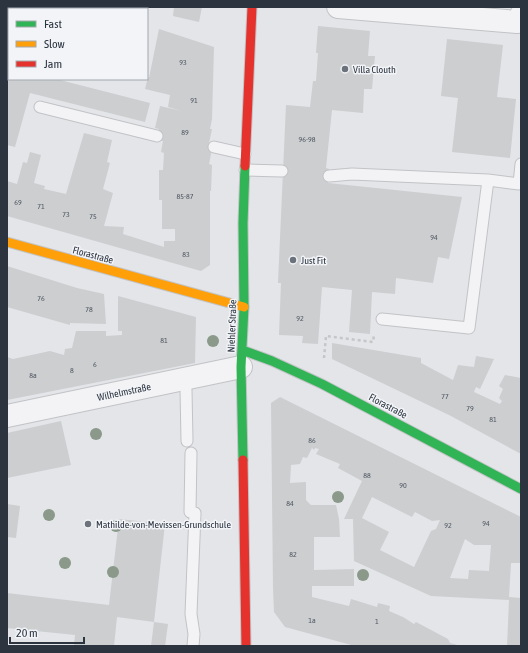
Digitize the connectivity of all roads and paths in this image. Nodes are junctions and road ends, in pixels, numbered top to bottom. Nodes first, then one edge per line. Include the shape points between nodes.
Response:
1 (252, 7) edge
2 (338, 7) edge
3 (521, 15) edge
4 (40, 107) dead end
5 (157, 136) dead end
6 (214, 147) dead end
7 (246, 154) junction
8 (521, 164) edge
9 (245, 170) junction
10 (282, 172) dead end
11 (329, 176) dead end
12 (488, 180) junction
13 (7, 242) edge
14 (244, 307) junction
15 (378, 323) joint
16 (241, 359) junction
17 (184, 379) junction
18 (322, 384) junction
19 (7, 416) edge
20 (187, 441) dead end
21 (191, 453) dead end
22 (521, 489) edge
23 (193, 646) edge
24 (246, 646) edge

1 - 7 street, Niehler Straße
2 - 3 street via 517,22
4 - 5 lane
6 - 7 lane
7 - 9 street, Niehler Straße
8 - 12 lane via 519,184
9 - 10 lane
9 - 14 street, Niehler Straße
11 - 12 lane via 352,174
12 - 15 lane via 469,328
13 - 14 street, Florastraße
14 - 16 street, Niehler Straße
15 - 18 path via 374,342 326,336
16 - 17 street, Wilhelmstraße
16 - 18 street, Florastraße via 272,361
16 - 24 street, Niehler Straße
17 - 19 street, Wilhelmstraße
17 - 20 lane
18 - 22 street, Florastraße
21 - 23 lane

